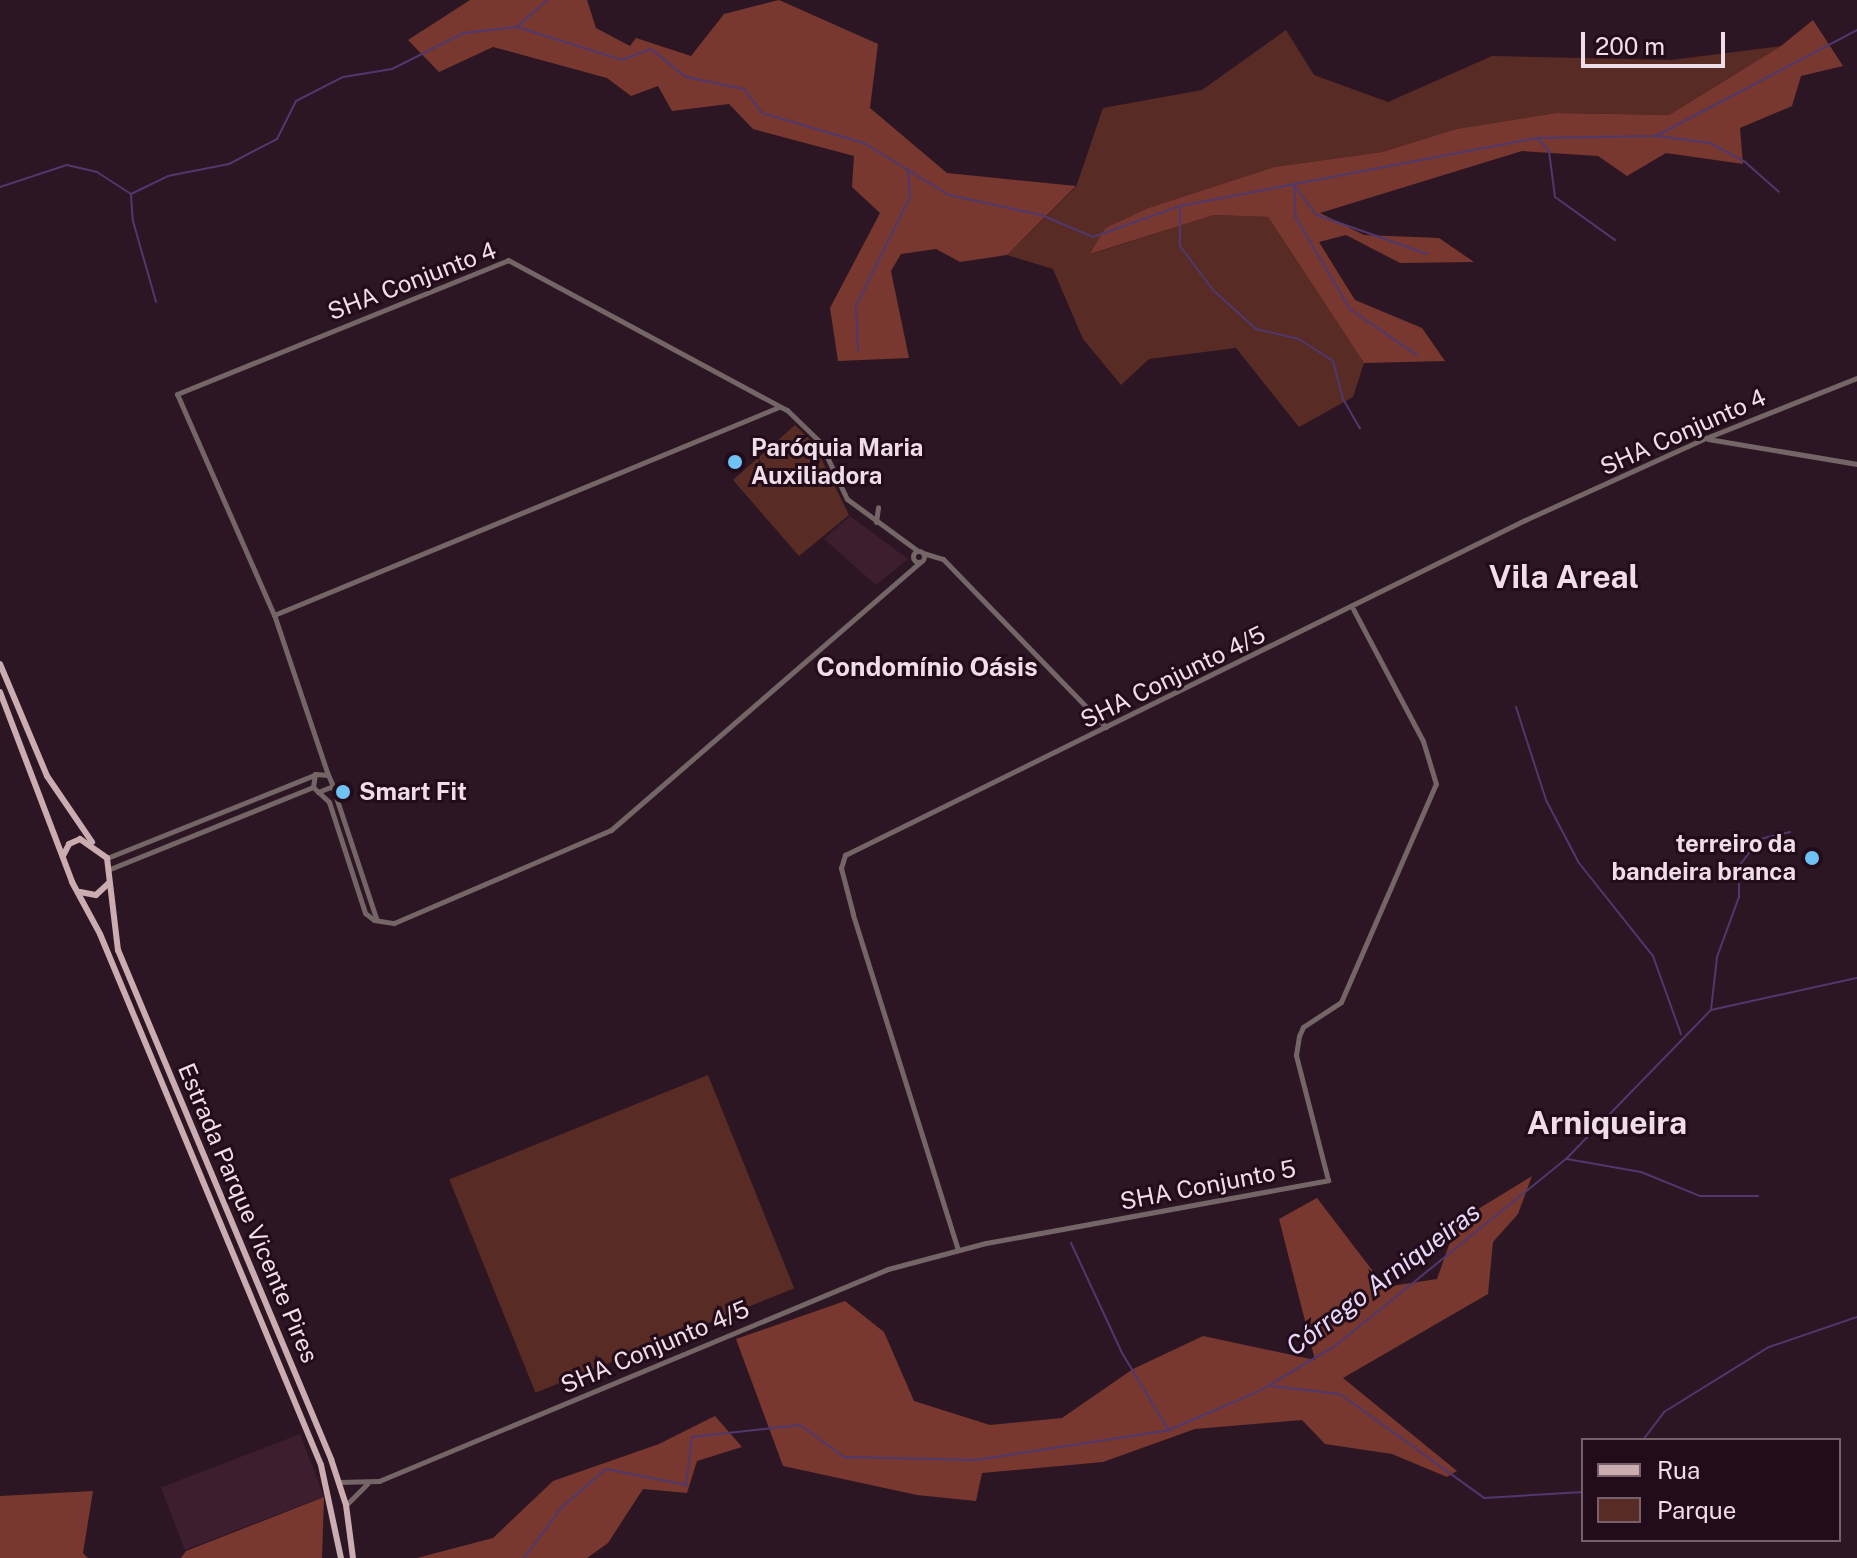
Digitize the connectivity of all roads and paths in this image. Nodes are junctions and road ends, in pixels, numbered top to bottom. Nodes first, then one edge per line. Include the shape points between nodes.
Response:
1 (1857, 378) edge
2 (779, 407) junction
3 (1725, 430) junction
4 (1706, 438) junction
5 (1725, 443) junction
6 (1857, 464) edge
7 (878, 507) dead end
8 (1525, 520) joint
9 (876, 523) junction
10 (918, 558) junction
11 (1353, 609) junction
12 (274, 615) junction
13 (0, 664) edge
14 (0, 692) edge
15 (1106, 727) junction
16 (325, 762) junction
17 (317, 774) junction
18 (328, 775) junction
19 (333, 786) junction
20 (316, 789) junction
21 (94, 845) junction
22 (347, 848) junction
23 (63, 856) junction
24 (107, 858) junction
25 (110, 869) junction
26 (109, 883) junction
27 (77, 891) junction
28 (958, 1250) junction
29 (249, 1287) junction
30 (261, 1289) junction
31 (254, 1302) junction
32 (266, 1304) junction
33 (339, 1482) junction
34 (368, 1483) junction
35 (346, 1505) junction
36 (341, 1558) edge
37 (353, 1558) edge

1 - 3 street, SHA Conjunto 4
2 - 9 street, SHA Conjunto 4 via 820,442 847,499
2 - 12 street
2 - 12 street, SHA Conjunto 4 via 508,260 177,394
3 - 4 street, SHA Conjunto 4
3 - 5 street
4 - 5 street
4 - 8 street, SHA Conjunto 4
5 - 6 street
7 - 9 street
8 - 11 street, SHA Conjunto 4/5
9 - 10 street, SHA Conjunto 4
10 - 15 street via 935,555
10 - 22 street via 611,830 394,923 365,913
11 - 15 street, SHA Conjunto 4/5
11 - 28 street, SHA Conjunto 5 via 1423,741 1436,784 1341,1002 1303,1027 1299,1036 1296,1055 1328,1180
12 - 16 street
13 - 21 main road via 47,776
14 - 23 main road
15 - 28 street, SHA Conjunto 4/5 via 845,855 841,868
16 - 17 street
16 - 18 street
17 - 18 street
17 - 20 street
17 - 24 street
18 - 19 street
19 - 20 street
19 - 22 street
20 - 22 street via 329,802
20 - 25 street
21 - 23 main road via 75,841
21 - 24 main road
23 - 27 main road
24 - 25 main road
25 - 26 main road
26 - 27 main road via 96,895
26 - 30 main road, Estrada Parque Vicente Pires via 118,950
27 - 29 main road, Estrada Parque Vicente Pires
28 - 34 street, SHA Conjunto 4/5 via 880,1272
29 - 30 main road
29 - 31 main road, Estrada Parque Vicente Pires
30 - 32 main road, Estrada Parque Vicente Pires
31 - 32 main road
31 - 36 main road, Estrada Parque Vicente Pires via 325,1474
32 - 33 main road, Estrada Parque Vicente Pires
33 - 34 street, SHA Conjunto 4/5
33 - 35 main road, Estrada Parque Vicente Pires
34 - 35 street, SHA Conjunto 4/5
35 - 37 main road, Estrada Parque Vicente Pires

